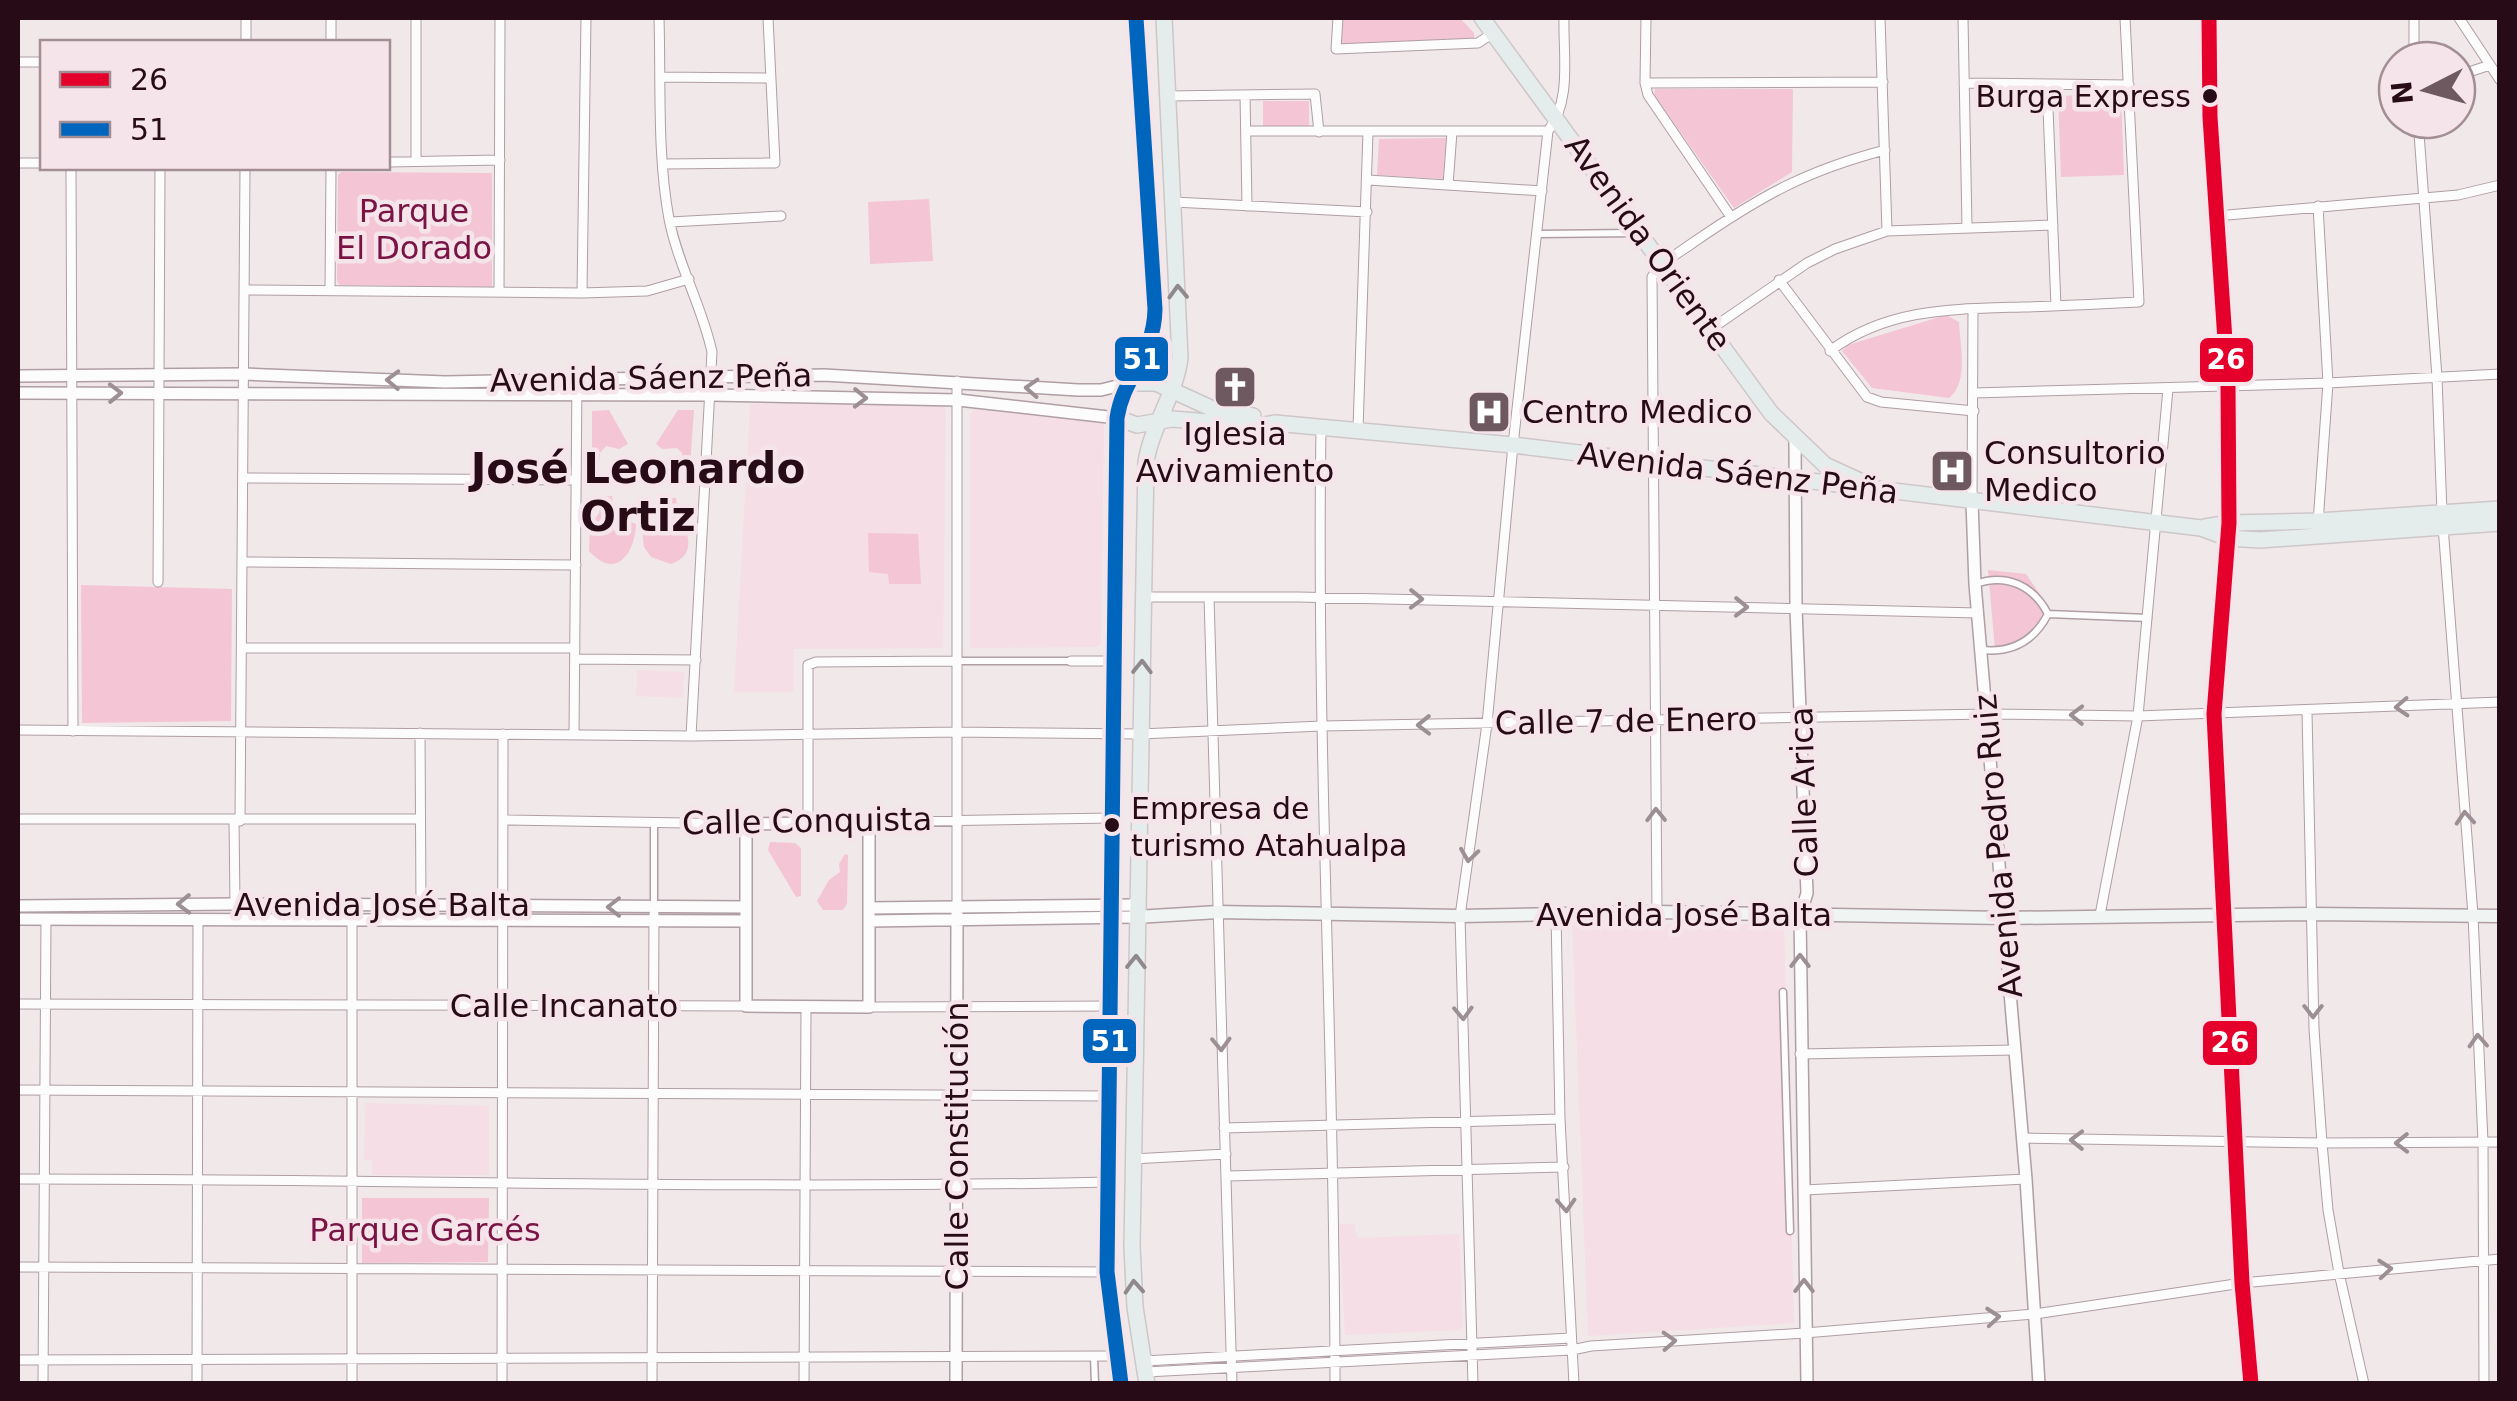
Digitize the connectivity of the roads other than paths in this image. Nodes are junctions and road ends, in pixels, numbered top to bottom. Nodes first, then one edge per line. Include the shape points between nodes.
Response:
1 (416, 18) edge
2 (500, 18) edge
3 (586, 18) edge
4 (659, 18) edge
5 (768, 18) edge
6 (1136, 18) edge
7 (1164, 18) edge
8 (1338, 18) edge
9 (1482, 18) edge
10 (1564, 18) edge
11 (1646, 18) edge
12 (1880, 18) edge
13 (1963, 18) edge
14 (2126, 18) edge
15 (2209, 18) edge
16 (2459, 18) edge
17 (1495, 32) junction
18 (2490, 65) junction
19 (2477, 69) edge
20 (660, 77) junction
21 (2499, 77) edge
22 (771, 78) junction
23 (1883, 82) junction
24 (1645, 83) junction
25 (1964, 83) junction
26 (2047, 84) junction
27 (2129, 85) junction
28 (1244, 95) junction
29 (1168, 96) junction
30 (1553, 125) junction
31 (1246, 132) junction
32 (1318, 132) junction
33 (1368, 132) junction
34 (1452, 132) junction
35 (2420, 140) edge
36 (1885, 150) junction
37 (500, 160) junction
38 (416, 161) junction
39 (390, 162) edge
40 (663, 164) junction
41 (71, 170) edge
42 (160, 170) edge
43 (246, 170) edge
44 (331, 170) edge
45 (1368, 180) junction
46 (1448, 184) junction
47 (2500, 185) edge
48 (1542, 191) junction
49 (2426, 195) junction
50 (1174, 202) junction
51 (1248, 206) junction
52 (2318, 206) junction
53 (1367, 212) junction
54 (781, 216) dead end
55 (2216, 216) junction
56 (1731, 217) junction
57 (670, 222) junction
58 (2053, 225) junction
59 (1967, 227) junction
60 (1888, 231) junction
61 (1641, 233) junction
62 (1537, 234) junction
63 (1663, 264) junction
64 (689, 280) junction
65 (1778, 280) junction
66 (330, 289) junction
67 (246, 290) junction
68 (499, 292) junction
69 (582, 293) junction
70 (2056, 306) junction
71 (1973, 309) junction
72 (1711, 329) junction
73 (1830, 351) junction
74 (244, 374) junction
75 (2500, 374) edge
76 (712, 375) junction
77 (18, 376) edge
78 (72, 376) junction
79 (159, 376) junction
80 (2437, 377) junction
81 (577, 378) junction
82 (957, 381) junction
83 (1129, 383) junction
84 (2328, 383) junction
85 (2228, 385) junction
86 (2168, 389) junction
87 (1173, 391) junction
88 (244, 392) junction
89 (18, 393) edge
90 (159, 393) junction
91 (1974, 393) junction
92 (72, 394) junction
93 (712, 395) junction
94 (577, 396) junction
95 (958, 400) junction
96 (1974, 411) junction
97 (1117, 418) junction
98 (1160, 420) junction
99 (1275, 424) junction
100 (1320, 428) junction
101 (1358, 430) junction
102 (1795, 439) junction
103 (1513, 445) junction
104 (1652, 464) junction
105 (244, 478) junction
106 (1797, 479) junction
107 (576, 480) junction
108 (1874, 488) junction
109 (1972, 502) junction
110 (2500, 509) edge
111 (2442, 520) junction
112 (2158, 522) junction
113 (2500, 523) edge
114 (2318, 528) junction
115 (2229, 530) junction
116 (244, 562) junction
117 (576, 565) junction
118 (158, 582) dead end
119 (1976, 584) junction
120 (1143, 597) junction
121 (1209, 597) junction
122 (1318, 598) junction
123 (1498, 601) junction
124 (1654, 605) junction
125 (1796, 608) junction
126 (1978, 614) junction
127 (2048, 614) junction
128 (2148, 618) junction
129 (242, 648) junction
130 (1982, 650) junction
131 (575, 654) junction
132 (696, 660) junction
133 (1114, 660) junction
134 (956, 661) junction
135 (1072, 661) joint
136 (2500, 702) edge
137 (2456, 704) junction
138 (2307, 712) junction
139 (1988, 714) junction
140 (2214, 714) junction
141 (2138, 716) junction
142 (1802, 718) junction
143 (1654, 720) junction
144 (1488, 724) junction
145 (1322, 726) junction
146 (1214, 729) junction
147 (18, 730) edge
148 (73, 731) junction
149 (241, 731) junction
150 (956, 732) junction
151 (1113, 732) junction
152 (420, 733) junction
153 (504, 734) junction
154 (808, 734) junction
155 (1140, 734) junction
156 (574, 735) junction
157 (692, 736) junction
158 (1112, 818) junction
159 (18, 819) edge
160 (956, 819) junction
161 (420, 820) junction
162 (503, 820) junction
163 (238, 821) junction
164 (654, 822) junction
165 (869, 822) junction
166 (808, 823) junction
167 (746, 824) junction
168 (234, 904) junction
169 (18, 906) edge
170 (420, 906) junction
171 (1110, 911) junction
172 (1136, 911) junction
173 (1218, 912) junction
174 (1658, 912) junction
175 (352, 913) junction
176 (502, 913) junction
177 (1324, 913) junction
178 (654, 914) junction
179 (746, 914) junction
180 (869, 914) junction
181 (1556, 914) junction
182 (2222, 914) junction
183 (2313, 914) junction
184 (956, 915) junction
185 (2100, 915) junction
186 (2472, 915) junction
187 (1460, 916) junction
188 (1800, 916) junction
189 (2500, 916) edge
190 (2004, 918) junction
191 (18, 919) edge
192 (46, 919) junction
193 (198, 920) junction
194 (1783, 992) dead end
195 (18, 1004) edge
196 (46, 1004) junction
197 (198, 1005) junction
198 (352, 1006) junction
199 (502, 1006) junction
200 (654, 1006) junction
201 (746, 1006) junction
202 (1110, 1006) junction
203 (869, 1007) junction
204 (957, 1007) junction
205 (806, 1008) junction
206 (2015, 1050) junction
207 (1800, 1054) junction
208 (18, 1090) edge
209 (46, 1090) junction
210 (198, 1090) junction
211 (352, 1091) junction
212 (502, 1093) junction
213 (806, 1093) junction
214 (653, 1094) junction
215 (957, 1096) junction
216 (1110, 1096) junction
217 (1560, 1119) junction
218 (1467, 1122) junction
219 (1334, 1126) junction
220 (1224, 1128) junction
221 (2022, 1138) junction
222 (2483, 1142) junction
223 (2500, 1142) edge
224 (2236, 1143) junction
225 (2322, 1144) junction
226 (1226, 1154) junction
227 (1132, 1158) junction
228 (1109, 1159) junction
229 (1564, 1167) junction
230 (1468, 1170) junction
231 (1334, 1173) junction
232 (1228, 1176) junction
233 (18, 1179) edge
234 (46, 1179) junction
235 (2026, 1179) junction
236 (197, 1181) junction
237 (1108, 1182) junction
238 (353, 1183) junction
239 (502, 1184) junction
240 (653, 1185) junction
241 (805, 1185) junction
242 (958, 1186) junction
243 (1804, 1190) junction
244 (1790, 1231) dead end
245 (2500, 1258) edge
246 (2481, 1260) junction
247 (18, 1268) edge
248 (44, 1268) junction
249 (197, 1269) junction
250 (805, 1270) junction
251 (353, 1271) junction
252 (502, 1271) junction
253 (654, 1271) junction
254 (957, 1272) junction
255 (1107, 1272) junction
256 (2339, 1273) junction
257 (2242, 1283) junction
258 (2036, 1314) junction
259 (1805, 1333) junction
260 (1572, 1338) junction
261 (1472, 1343) junction
262 (1572, 1350) junction
263 (1472, 1355) junction
264 (1118, 1356) junction
265 (1335, 1356) junction
266 (1094, 1357) junction
267 (502, 1358) junction
268 (956, 1358) junction
269 (197, 1359) junction
270 (652, 1359) junction
271 (804, 1359) junction
272 (18, 1360) edge
273 (42, 1360) junction
274 (352, 1361) junction
275 (1232, 1362) junction
276 (1146, 1372) edge
277 (43, 1384) edge
278 (197, 1384) edge
279 (352, 1384) edge
280 (502, 1384) edge
281 (652, 1384) edge
282 (804, 1384) edge
283 (956, 1384) edge
284 (1095, 1384) edge
285 (1122, 1384) edge
286 (1232, 1384) edge
287 (1335, 1384) edge
288 (1472, 1384) edge
289 (1574, 1384) edge
290 (1807, 1384) edge
291 (2040, 1384) edge
292 (2251, 1384) edge
293 (2364, 1384) edge
294 (2484, 1384) edge

1 - 38 street
2 - 37 street
3 - 69 street
4 - 20 street
5 - 22 street
6 - 83 main road via 1156,309 1151,344
7 - 29 main road
8 - 17 street via 1336,49 1478,42
9 - 17 main road, Avenida Oriente
10 - 30 street via 1564,104
11 - 24 street
12 - 23 street
13 - 25 street
14 - 27 street
15 - 55 street
16 - 18 street
17 - 30 main road, Avenida Oriente
18 - 19 street
18 - 21 street
20 - 22 street
20 - 40 street
22 - 40 street via 775,163
23 - 24 street
23 - 36 street
24 - 56 street
25 - 26 street
25 - 59 street
26 - 27 street
26 - 58 street
27 - 70 street via 2139,302
28 - 29 street
28 - 31 street
28 - 32 street via 1315,94
29 - 50 main road
30 - 34 street
30 - 48 street
30 - 61 main road, Avenida Oriente
31 - 32 street
31 - 51 street
32 - 33 street
33 - 34 street
33 - 45 street
34 - 46 street
35 - 49 street
36 - 56 street via 1791,181
36 - 60 street
37 - 38 street
37 - 68 street
38 - 39 street
40 - 57 street
41 - 78 street
42 - 79 street
43 - 67 street
44 - 66 street
45 - 46 street
45 - 53 street
46 - 48 street
47 - 49 street
48 - 62 street
49 - 52 street
49 - 80 street
50 - 51 street
87 -> 50 main road via 1180,358
51 - 53 street
52 - 55 street
52 - 84 street
53 - 101 street
54 - 57 street
55 - 85 street
56 - 63 street
57 - 64 street
58 - 59 street
58 - 70 street
59 - 60 street
60 - 65 street via 1836,248
61 - 62 street
61 - 63 main road, Avenida Oriente
62 - 103 street
63 - 72 main road, Avenida Oriente
63 - 104 street via 1651,289
64 - 69 street via 648,291
64 - 76 street via 708,330
65 - 72 street
65 - 73 street
66 - 67 street
66 - 68 street
67 - 74 street
68 - 69 street
70 - 71 street
71 - 73 street via 1894,318
71 - 91 street, Avenida Pedro Ruiz
72 - 102 main road, Avenida Oriente
73 - 96 street via 1867,396 1881,402
74 - 79 street, Avenida Sáenz Peña
81 -> 74 street, Avenida Sáenz Peña via 445,382
74 - 88 street
75 - 80 street
76 - 81 street, Avenida Sáenz Peña
76 - 82 street, Avenida Sáenz Peña
76 - 93 street
77 - 78 street, Avenida Sáenz Peña
78 - 79 street, Avenida Sáenz Peña
78 - 92 street
79 - 90 street
80 - 84 street
80 - 111 street
81 - 94 street
83 -> 82 street, Avenida Sáenz Peña via 1090,390
82 - 95 street
83 - 87 main road, Avenida Sáenz Peña
83 - 97 main road
84 - 85 street
84 - 114 street
85 - 86 street
85 - 115 street
86 - 91 street
86 - 112 street
87 - 98 main road
87 - 99 main road, Avenida Sáenz Peña via 1215,410
88 - 90 street, Avenida Sáenz Peña
88 - 94 street, Avenida Sáenz Peña
88 - 105 street
89 - 92 street, Avenida Sáenz Peña
92 -> 90 street, Avenida Sáenz Peña
90 - 118 street
91 - 96 street, Avenida Pedro Ruiz
92 - 148 street
93 - 94 street, Avenida Sáenz Peña
93 -> 95 street, Avenida Sáenz Peña
93 - 132 street
94 - 107 street
95 - 97 street, Avenida Sáenz Peña
95 - 134 street
96 - 109 street, Avenida Pedro Ruiz
97 - 98 main road, Avenida Sáenz Peña via 1137,425
97 - 133 main road
98 - 99 main road, Avenida Sáenz Peña
98 - 120 main road via 1146,462
99 - 100 main road, Avenida Sáenz Peña
100 - 101 main road, Avenida Sáenz Peña
100 - 122 street
101 - 103 main road, Avenida Sáenz Peña
102 - 106 street, Calle Arica
102 - 108 main road, Avenida Oriente via 1825,464
103 - 104 main road, Avenida Sáenz Peña
103 - 123 street
104 - 106 main road, Avenida Sáenz Peña
104 - 124 street
105 - 107 street
105 - 116 street
106 - 108 main road, Avenida Sáenz Peña
106 - 125 street, Calle Arica
107 - 117 street
108 - 109 main road, Avenida Sáenz Peña
109 - 112 main road, Avenida Sáenz Peña
109 - 119 street, Avenida Pedro Ruiz
110 - 111 main road, Avenida Sáenz Peña
111 - 113 main road, Avenida Sáenz Peña
111 - 114 main road, Avenida Sáenz Peña
111 - 137 street
112 - 115 main road, Avenida Sáenz Peña
112 - 128 street
114 - 115 main road, Avenida Sáenz Peña
115 - 140 street
116 - 117 street
116 - 129 street
117 - 131 street
119 - 126 street, Avenida Pedro Ruiz
119 - 127 street via 2018,583
120 - 121 street
155 -> 120 main road
121 - 122 street
121 - 146 street
122 -> 123 street
122 - 145 street
123 - 124 street
123 - 144 street
124 -> 125 street
124 - 143 street
125 - 126 street
125 - 142 street, Calle Arica
126 - 130 street, Avenida Pedro Ruiz
127 - 128 street
127 - 130 street via 2016,647
128 - 141 street
129 - 131 street
129 - 149 street
130 - 139 street, Avenida Pedro Ruiz
131 - 132 street
131 - 156 street
132 - 157 street
133 - 135 street
133 - 151 main road
134 - 135 street
134 - 150 street
134 - 154 street via 808,665
136 - 137 street, Calle 7 de Enero
137 -> 138 street, Calle 7 de Enero
186 -> 137 street
138 - 140 street, Calle 7 de Enero
138 - 183 street
141 -> 139 street, Calle 7 de Enero
139 - 142 street, Calle 7 de Enero
139 - 190 street, Avenida Pedro Ruiz
140 - 141 street, Calle 7 de Enero
140 - 182 street
141 - 185 street
142 - 143 street, Calle 7 de Enero
142 - 188 street, Calle Arica via 1807,893
143 - 144 street, Calle 7 de Enero
174 -> 143 street
144 -> 145 street, Calle 7 de Enero
144 -> 187 street
145 - 146 street, Calle 7 de Enero
145 - 177 street
146 - 155 street, Calle 7 de Enero
146 - 173 street
147 - 148 street, Calle 7 de Enero
148 - 149 street, Calle 7 de Enero
149 - 152 street, Calle 7 de Enero
149 - 163 street
150 - 151 street, Calle 7 de Enero
150 - 154 street, Calle 7 de Enero
150 - 160 street
151 - 155 street, Calle 7 de Enero
151 - 158 main road
152 - 153 street, Calle 7 de Enero
152 - 161 street
153 - 156 street, Calle 7 de Enero
153 - 162 street
154 - 157 street, Calle 7 de Enero
154 - 166 street
155 - 172 main road
156 - 157 street, Calle 7 de Enero
158 - 160 street, Calle Conquista
158 - 171 main road
159 - 163 street
160 - 165 street, Calle Conquista
160 - 184 street
161 - 163 street
161 - 170 street
162 - 164 street, Calle Conquista
162 - 176 street
163 - 168 street
164 - 167 street, Calle Conquista
164 - 178 street
165 - 166 street, Calle Conquista
165 - 180 street
166 - 167 street, Calle Conquista
167 - 179 street
168 -> 169 street, Avenida José Balta
168 - 175 street, Avenida José Balta
170 - 175 street, Avenida José Balta
170 - 176 street, Avenida José Balta
171 - 172 street, Avenida José Balta
171 - 184 street, Avenida José Balta
171 - 202 main road
172 - 173 main road, Avenida José Balta
227 -> 172 main road
173 - 177 main road, Avenida José Balta
173 -> 220 street
174 - 181 main road, Avenida José Balta
174 - 188 main road, Avenida José Balta
175 - 176 street, Avenida José Balta
175 - 193 street, Avenida José Balta
175 - 198 street
176 - 178 street, Avenida José Balta
176 - 199 street
177 - 187 main road, Avenida José Balta
177 - 219 street
178 - 179 street, Avenida José Balta
178 - 200 street
179 - 201 street
180 - 184 street, Avenida José Balta
180 - 203 street
181 - 187 main road, Avenida José Balta
181 - 217 street
182 - 183 main road, Avenida José Balta
182 - 185 main road, Avenida José Balta
182 - 224 street
183 - 186 main road, Avenida José Balta
183 -> 225 street
184 - 204 street, Calle Constitución
185 - 190 main road, Avenida José Balta
186 - 189 main road, Avenida José Balta
222 -> 186 street
187 -> 218 street
188 - 190 main road, Avenida José Balta
207 -> 188 street, Calle Arica
190 - 206 street, Avenida Pedro Ruiz
191 - 192 street, Avenida José Balta
192 - 193 street, Avenida José Balta
192 - 196 street
193 - 197 street
194 - 244 street
195 - 196 street, Calle Incanato
196 - 197 street, Calle Incanato
196 - 209 street
197 - 198 street, Calle Incanato
197 - 210 street
198 - 199 street, Calle Incanato
198 - 211 street
199 - 200 street, Calle Incanato
199 - 212 street
200 - 201 street, Calle Incanato
200 - 214 street
201 - 205 street, Calle Incanato
202 - 204 street, Calle Incanato
202 - 216 main road
203 - 204 street, Calle Incanato
203 - 205 street, Calle Incanato
204 - 215 street, Calle Constitución
205 - 213 street
206 - 207 street
206 - 221 street, Avenida Pedro Ruiz
207 - 243 street, Calle Arica
208 - 209 street
209 - 210 street
209 - 234 street
210 - 211 street
210 - 236 street
211 - 212 street
211 - 238 street
212 - 214 street
212 - 239 street
213 - 214 street
213 - 215 street
213 - 241 street
214 - 240 street
215 - 216 street
215 - 242 street, Calle Constitución
216 - 228 main road
217 - 218 street
217 - 229 street
218 - 219 street
218 - 230 street
219 - 220 street
219 - 231 street
220 - 226 street
224 -> 221 street
221 - 235 street, Avenida Pedro Ruiz
222 - 223 street
222 -> 225 street
222 - 246 street
224 - 225 street
224 - 257 street
225 - 256 street
226 - 227 street
226 - 232 street
227 - 228 main road
276 -> 227 main road via 1133,1278
228 - 237 main road
229 - 230 street
229 -> 260 street
230 - 231 street
230 - 261 street
231 - 232 street
231 - 265 street
232 - 275 street
233 - 234 street
234 - 236 street
234 - 248 street
235 - 243 street
235 - 258 street, Avenida Pedro Ruiz
236 - 238 street
236 - 249 street
237 - 242 street
237 - 255 main road
238 - 239 street
238 - 251 street
239 - 240 street
239 - 252 street
240 - 241 street
240 - 253 street
241 - 242 street
241 - 250 street
242 - 254 street, Calle Constitución
259 -> 243 street, Calle Arica
245 - 246 street
256 -> 246 street
246 - 294 street
247 - 248 street
248 - 249 street
248 - 273 street
249 - 251 street
249 - 269 street
250 - 253 street
250 - 254 street
250 - 271 street
251 - 252 street
251 - 274 street
252 - 253 street
252 - 267 street
253 - 270 street
254 - 255 street
254 - 268 street, Calle Constitución
255 - 264 main road
256 - 257 street
256 - 293 street
257 - 258 street
257 - 292 street
259 -> 258 street
258 - 291 street, Avenida Pedro Ruiz
262 -> 259 street
259 - 290 street, Calle Arica
260 - 261 street
260 - 262 street
261 - 263 street
261 - 265 street
262 - 263 street
262 - 289 street
263 - 265 street
263 - 288 street
264 - 266 street
264 - 285 main road
265 - 275 street
265 - 287 street
266 - 268 street
266 - 284 street
267 - 270 street
267 - 274 street
267 - 280 street
268 - 271 street
268 - 283 street, Calle Constitución
269 - 273 street
269 - 274 street
269 - 278 street
270 - 271 street
270 - 281 street
271 - 282 street
272 - 273 street
273 - 277 street
274 - 279 street
275 - 276 street
275 - 286 street

